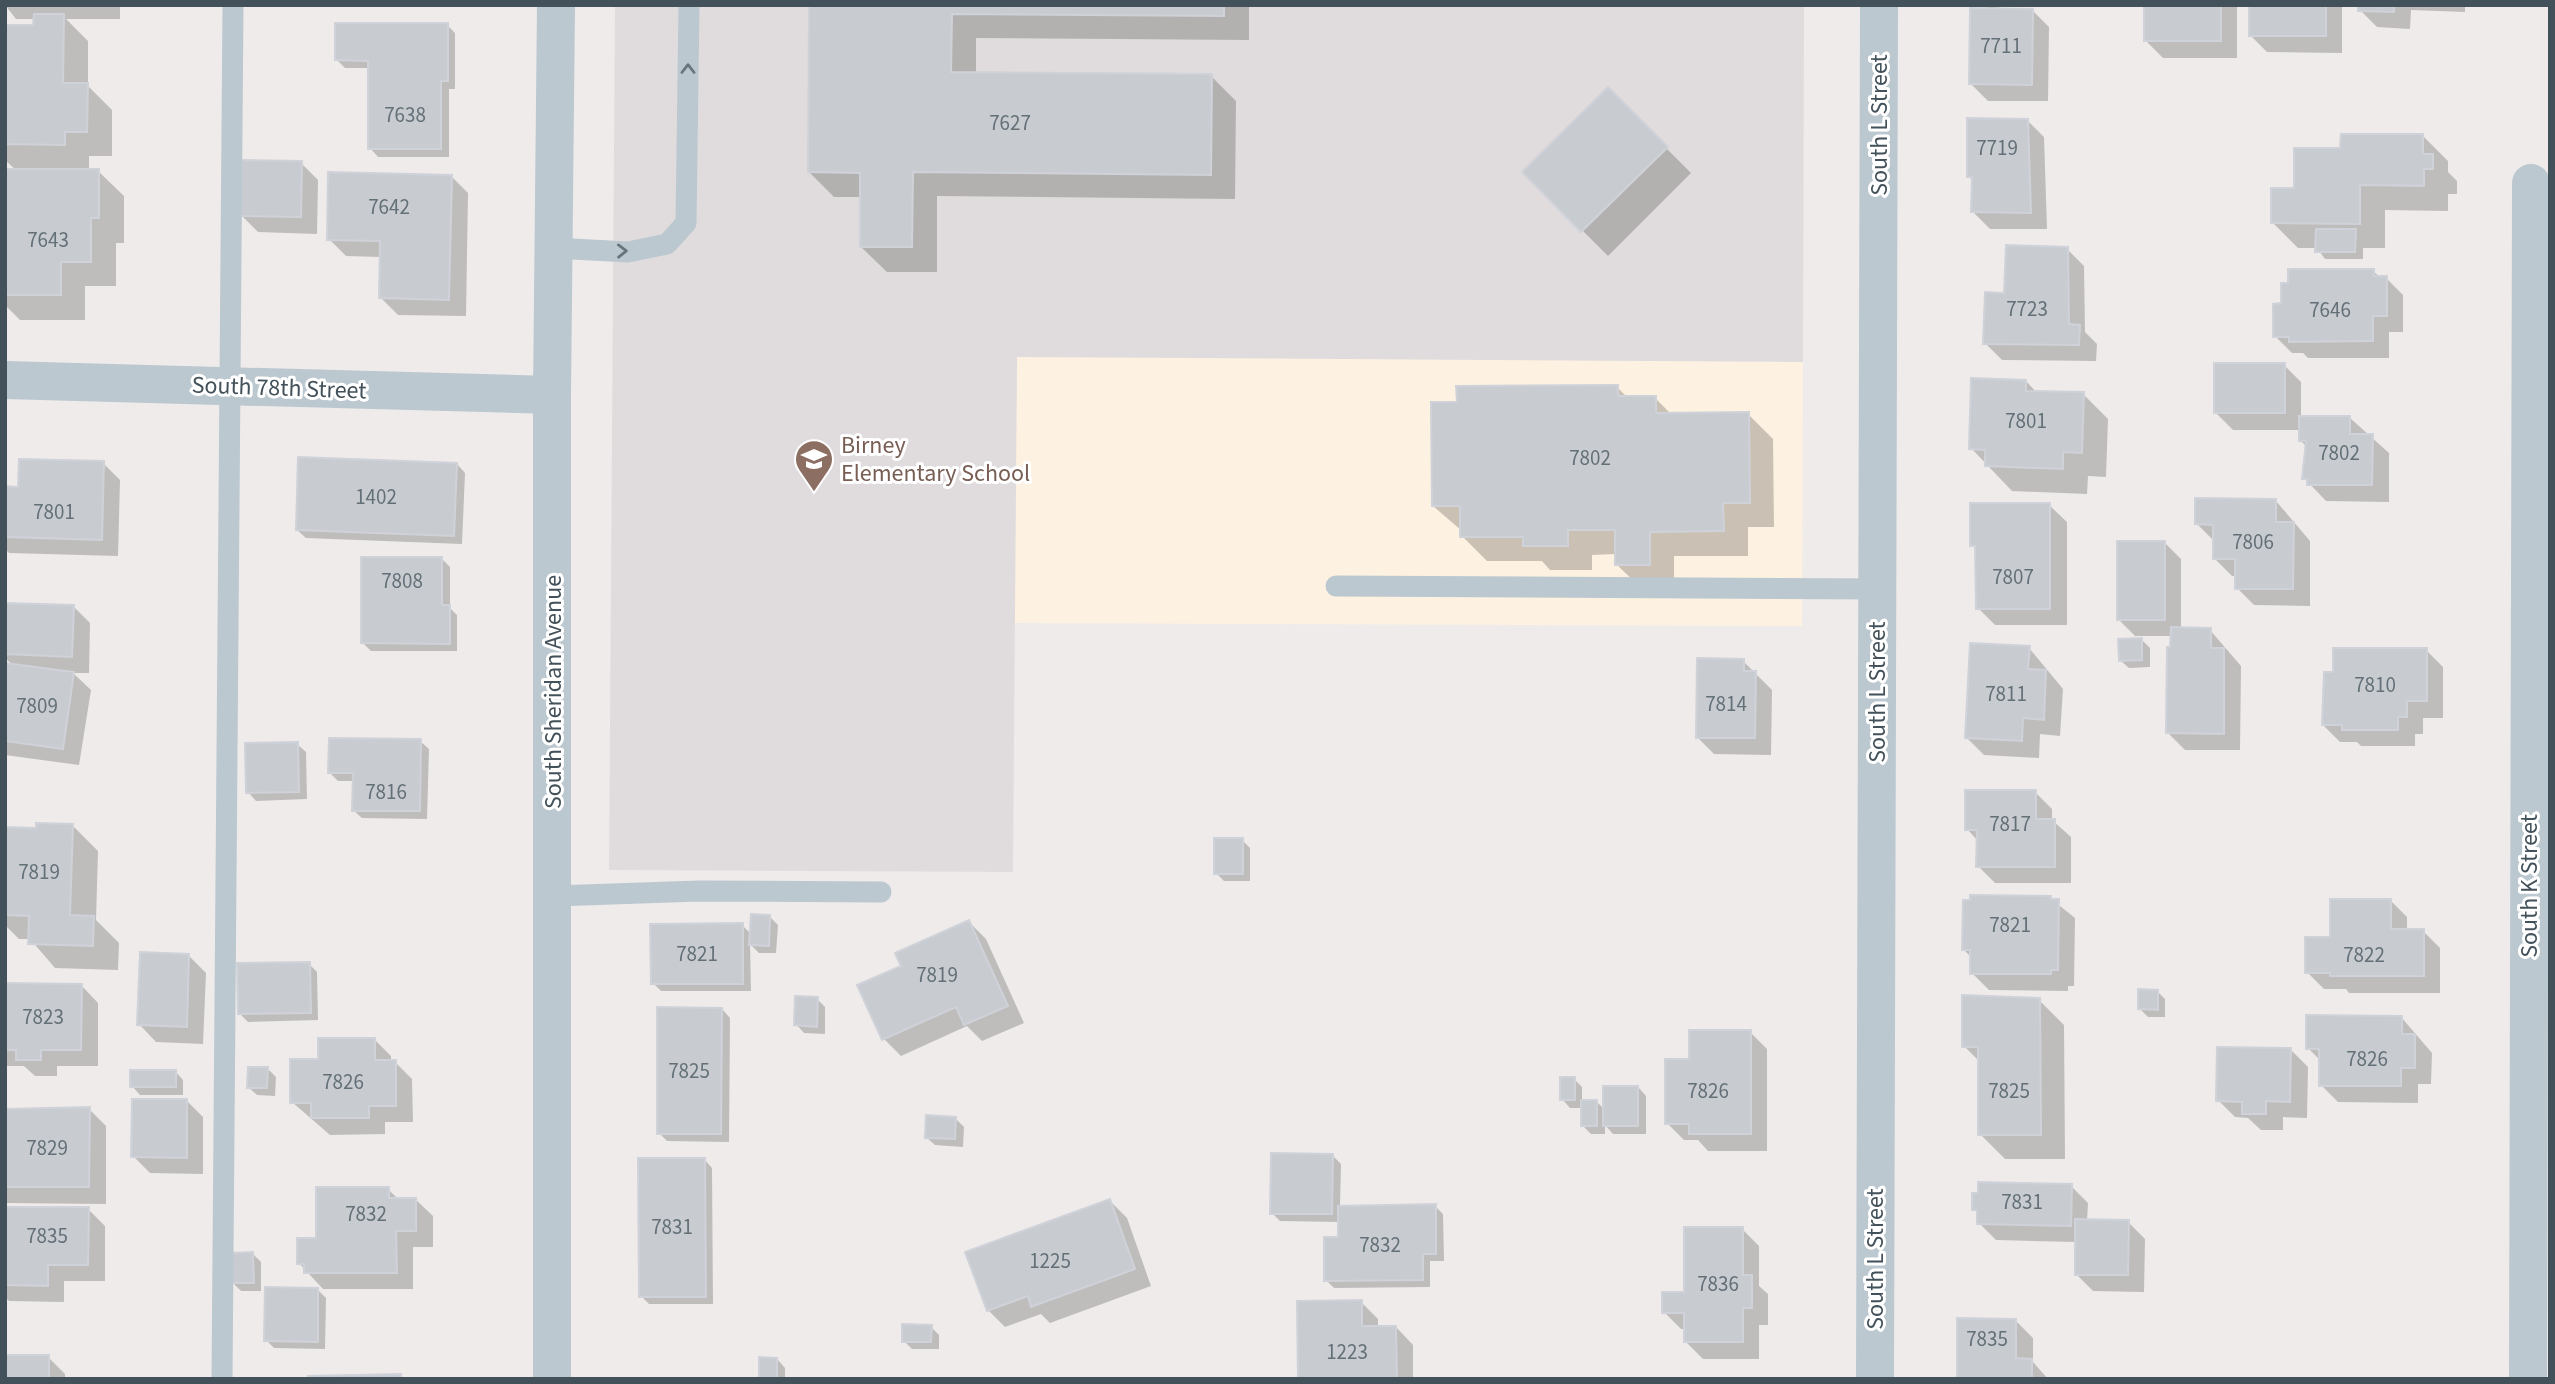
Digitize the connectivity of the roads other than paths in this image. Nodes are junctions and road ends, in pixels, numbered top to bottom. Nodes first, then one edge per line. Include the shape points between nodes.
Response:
1 (233, 5) edge
2 (556, 5) edge
3 (689, 5) edge
4 (1879, 5) edge
5 (2531, 183) dead end
6 (554, 248) junction
7 (2540, 353) edge
8 (5, 380) edge
9 (230, 386) junction
10 (552, 395) junction
11 (1336, 586) dead end
12 (1878, 589) junction
13 (881, 892) dead end
14 (554, 896) junction
15 (222, 1379) edge
16 (552, 1379) edge
17 (1875, 1379) edge
18 (2528, 1379) edge

1 - 9 lane
2 - 6 street, South Sheridan Avenue
6 -> 3 lane via 628,252 667,244 685,223
4 - 12 street, South L Street
5 - 7 street, South K Street
6 - 10 street, South Sheridan Avenue
7 - 18 street, South K Street
8 - 9 street, South 78th Street
9 - 10 street, South 78th Street
9 - 15 lane
10 - 14 street, South Sheridan Avenue
11 - 12 lane
12 - 17 street, South L Street
13 - 14 lane
14 - 16 street, South Sheridan Avenue

